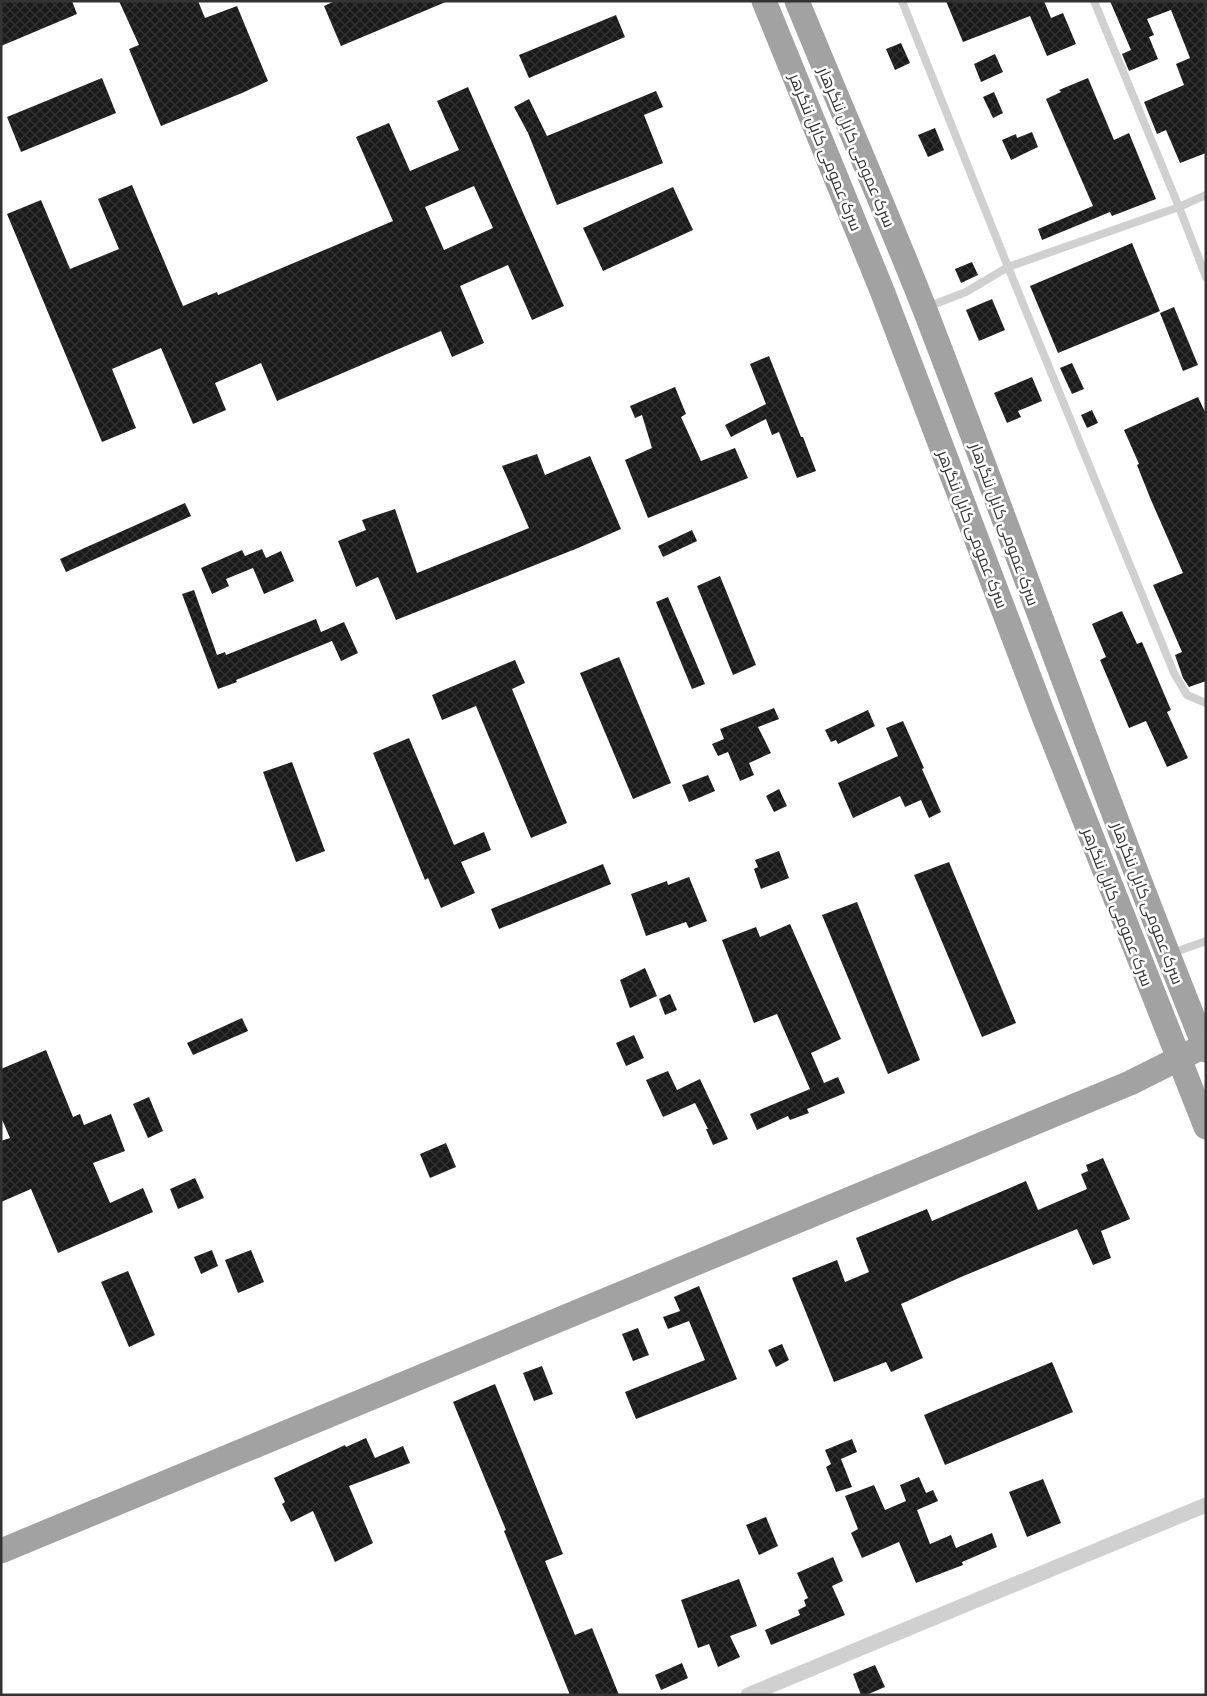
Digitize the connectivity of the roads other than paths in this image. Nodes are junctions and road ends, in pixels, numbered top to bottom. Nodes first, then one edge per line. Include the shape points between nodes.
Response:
1 (764, 1) edge
2 (797, 1) edge
3 (902, 1) edge
4 (1094, 1) edge
5 (1206, 196) edge
6 (1179, 207) junction
7 (1008, 267) junction
8 (1206, 277) edge
9 (924, 308) junction
10 (1206, 703) edge
11 (1206, 942) edge
12 (1168, 955) junction
13 (1205, 1048) edge
14 (1178, 1058) junction
15 (1206, 1127) edge
16 (1206, 1505) edge
17 (1, 1551) edge
18 (748, 1695) edge

1 - 14 highway, سرک عمومی کابل ننگرهر via 883,293
2 - 9 highway, سرک عمومی کابل ننگرهار
3 - 7 lane
4 - 6 lane
5 - 6 lane
6 - 7 lane
6 - 8 lane
7 - 9 lane via 966,292
7 - 10 lane via 1174,673 1187,695
9 - 12 highway, سرک عمومی کابل ننگرهار
11 - 12 lane
12 - 13 highway, سرک عمومی کابل ننگرهار
13 - 14 highway
14 - 15 highway
14 - 17 highway via 1121,1086
16 - 18 street

